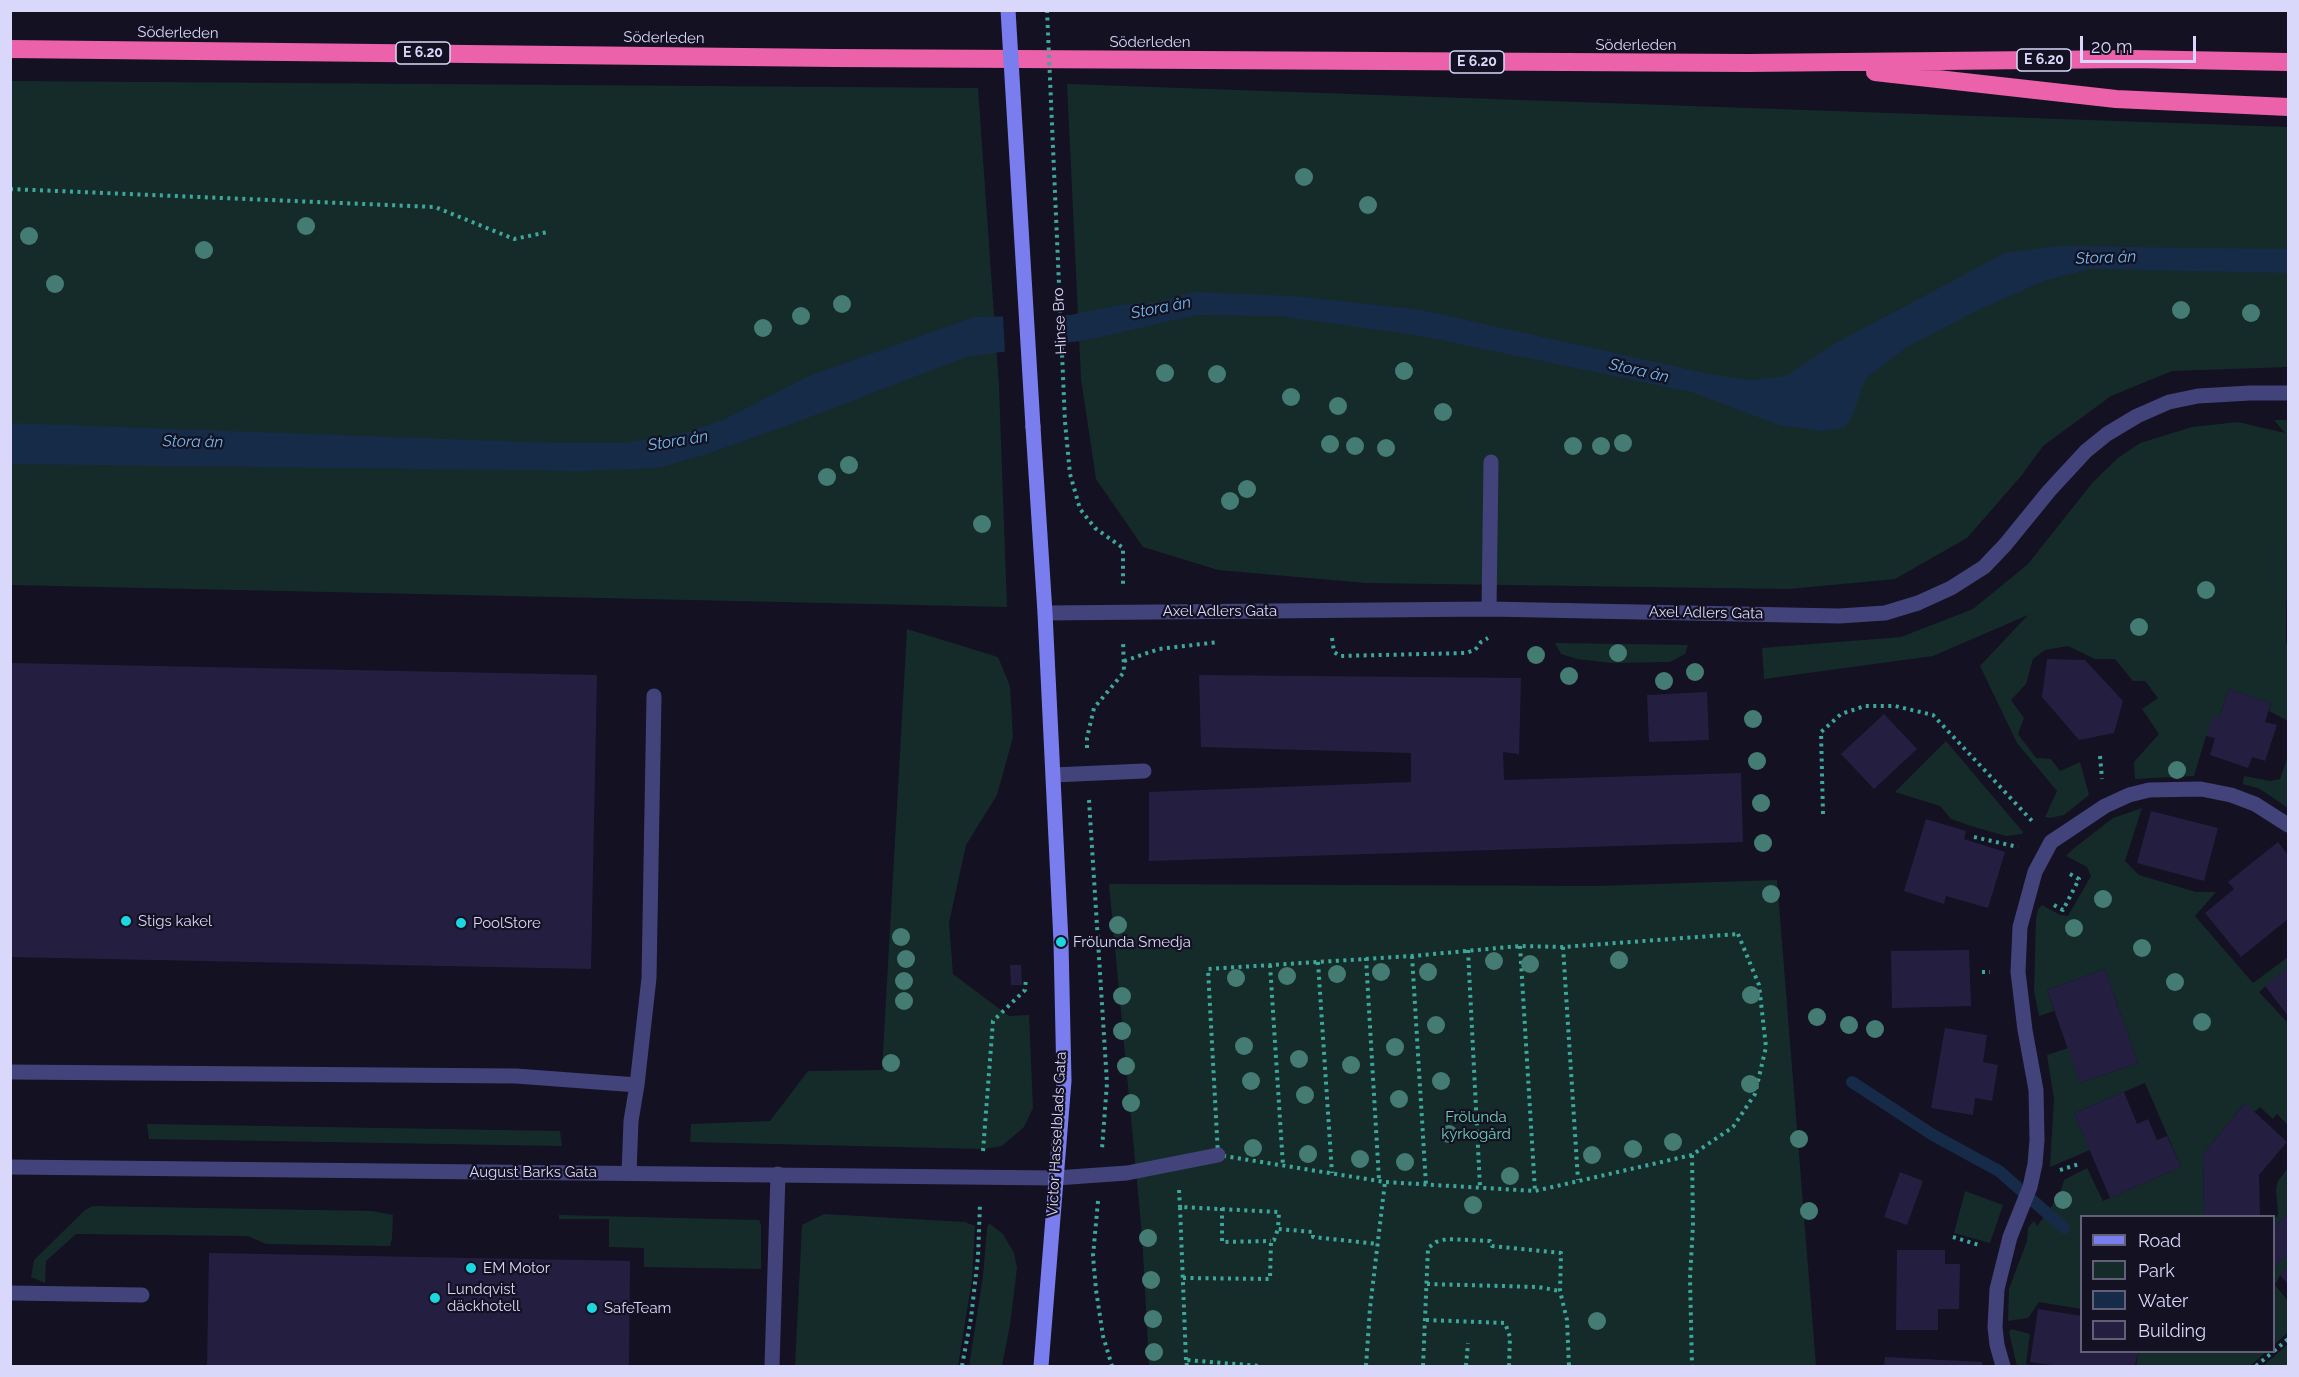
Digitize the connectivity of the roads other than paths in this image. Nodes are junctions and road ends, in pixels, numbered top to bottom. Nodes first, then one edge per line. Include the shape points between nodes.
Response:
1 (1008, 10) edge
2 (10, 49) edge
3 (2289, 62) edge
4 (1798, 63) junction
5 (2289, 107) edge
6 (2289, 393) edge
7 (1491, 462) dead end
8 (1489, 609) junction
9 (1045, 613) junction
10 (654, 696) dead end
11 (1144, 771) dead end
12 (1053, 775) junction
13 (2289, 825) edge
14 (10, 1072) edge
15 (637, 1085) junction
16 (1218, 1155) road end
17 (10, 1167) edge
18 (629, 1173) junction
19 (778, 1174) junction
20 (1056, 1178) junction
21 (10, 1293) edge
22 (142, 1295) dead end
23 (772, 1366) edge
24 (1041, 1366) edge
25 (2003, 1366) edge

1 - 9 street, bridge
2 - 4 highway, Söderleden / E 6.20
3 - 4 highway, Söderleden / E 6.20 via 2132,59
4 - 5 highway via 2116,99
6 - 8 street, Axel Adlers Gata via 2198,396 2169,402 2137,416 2086,451 1984,567 1951,588 1885,613 1839,616
7 - 8 street
8 - 9 street, Axel Adlers Gata
9 - 12 street, Victor Hasselblads Gata
10 - 15 street via 649,978
11 - 12 street
12 - 20 street, Victor Hasselblads Gata via 1064,1081
13 - 25 street via 2255,804 2230,795 2201,789 2149,790 2105,806 2048,847 2028,893 2019,938 2018,972 2036,1090 2037,1140 2030,1187 1997,1289 1995,1327
14 - 15 street via 516,1076
15 - 18 street
16 - 20 street, August Barks Gata via 1127,1173
17 - 18 street, August Barks Gata
18 - 19 street, August Barks Gata
19 - 20 street, August Barks Gata
19 - 23 street
20 - 24 street, Victor Hasselblads Gata
21 - 22 street

